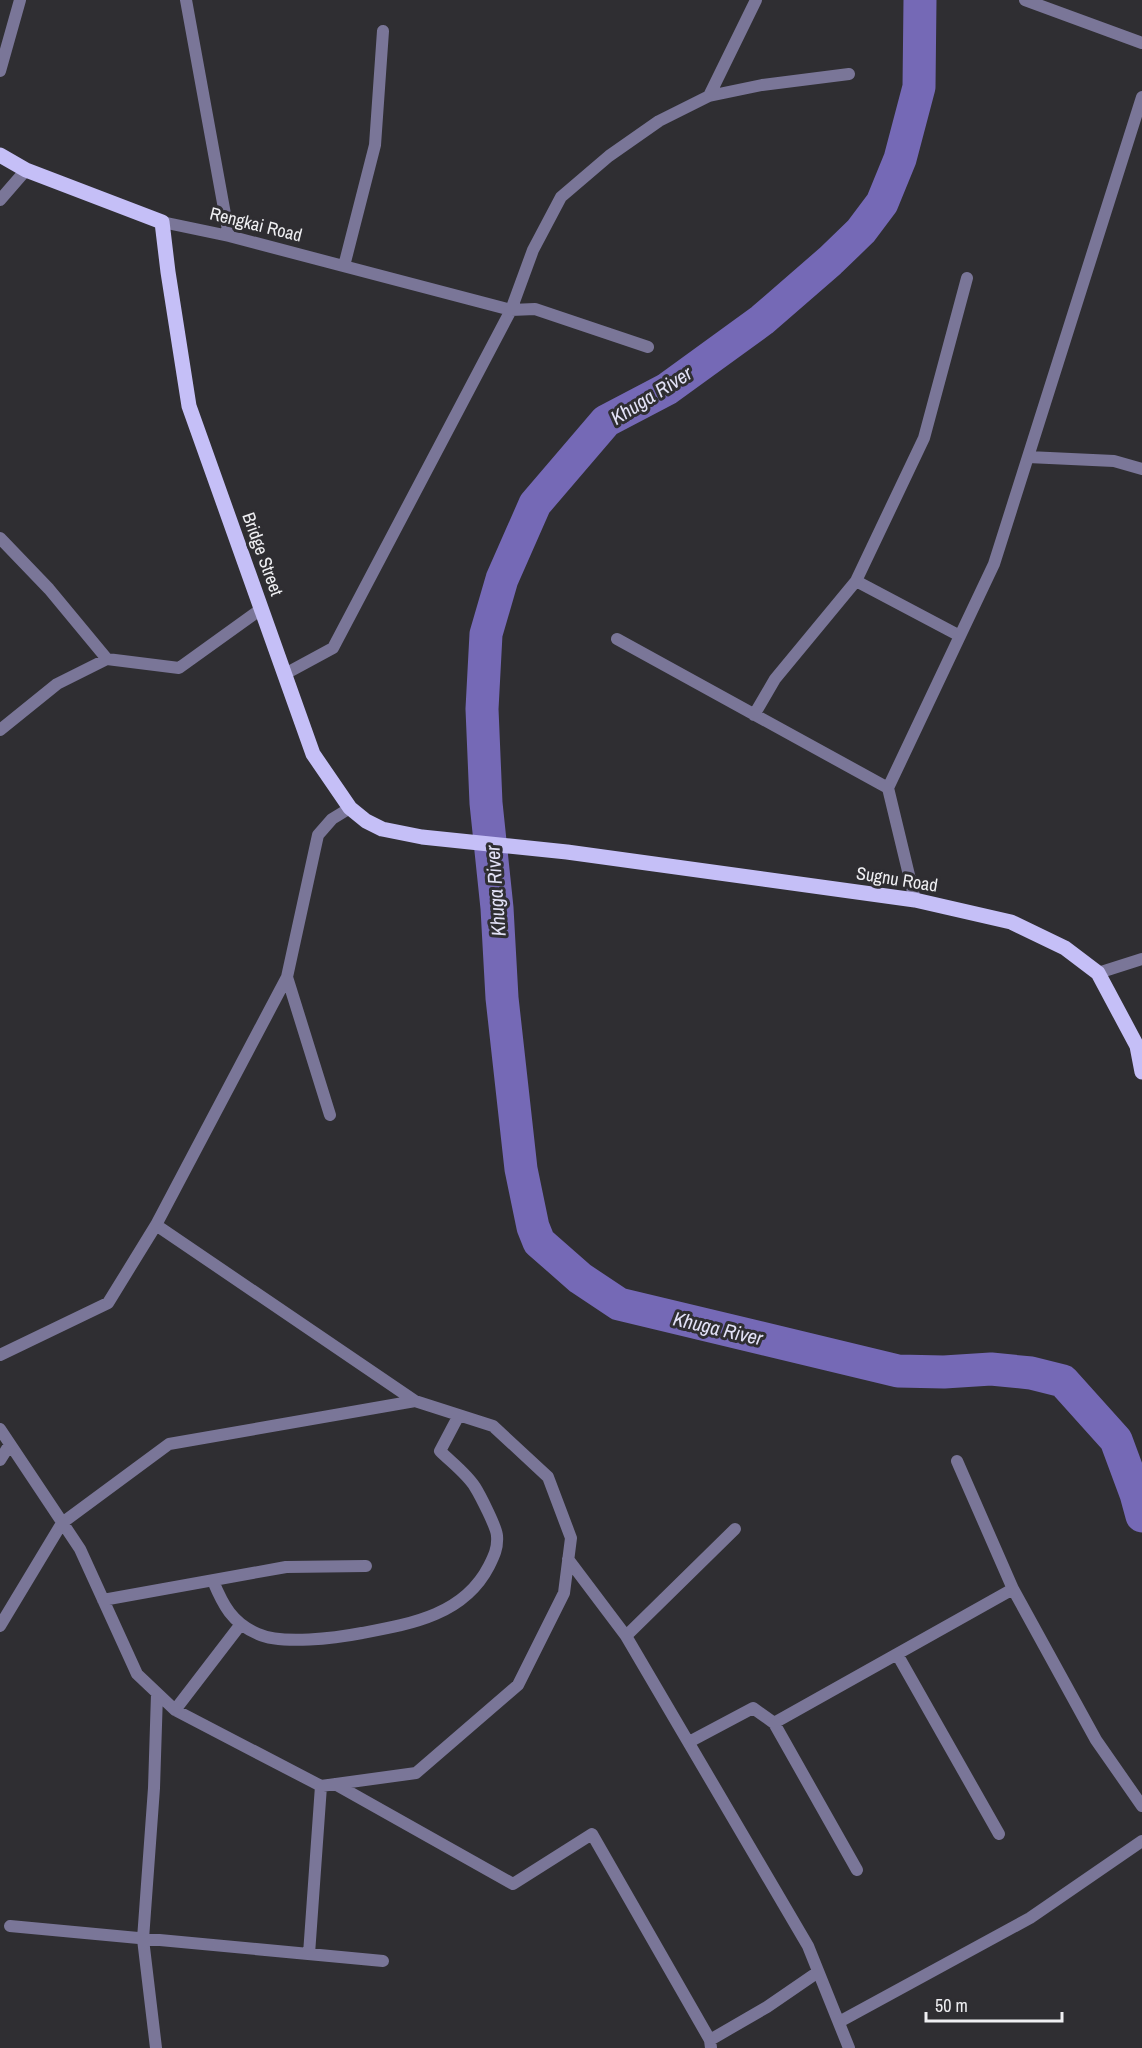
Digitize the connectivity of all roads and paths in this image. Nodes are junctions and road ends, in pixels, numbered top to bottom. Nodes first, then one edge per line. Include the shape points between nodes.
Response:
1 (20, 0) edge
2 (186, 0) edge
3 (756, 0) edge
4 (1026, 0) edge
5 (383, 31) dead end
6 (1142, 43) edge
7 (0, 71) edge
8 (849, 74) dead end
9 (709, 96) junction
10 (1142, 96) edge
11 (0, 155) edge
12 (26, 170) junction
13 (0, 200) edge
14 (162, 222) junction
15 (229, 236) junction
16 (344, 266) junction
17 (968, 278) dead end
18 (511, 310) junction
19 (648, 347) dead end
20 (1028, 457) junction
21 (1142, 469) edge
22 (0, 538) edge
23 (856, 581) junction
24 (261, 609) junction
25 (960, 636) junction
26 (616, 639) dead end
27 (107, 659) junction
28 (285, 674) junction
29 (754, 715) junction
30 (0, 729) edge
31 (888, 788) junction
32 (350, 808) junction
33 (422, 837) joint
34 (915, 900) junction
35 (1142, 958) edge
36 (1098, 973) junction
37 (287, 977) junction
38 (1142, 1072) edge
39 (330, 1115) dead end
40 (156, 1225) junction
41 (0, 1355) edge
42 (415, 1401) junction
43 (459, 1415) junction
44 (0, 1429) edge
45 (10, 1444) junction
46 (0, 1460) edge
47 (957, 1461) dead end
48 (62, 1523) junction
49 (735, 1529) dead end
50 (568, 1559) junction
51 (366, 1566) dead end
52 (213, 1581) junction
53 (1013, 1589) junction
54 (103, 1600) junction
55 (241, 1624) junction
56 (0, 1626) edge
57 (626, 1636) junction
58 (897, 1654) junction
59 (157, 1694) junction
60 (175, 1710) junction
61 (774, 1723) junction
62 (689, 1742) junction
63 (335, 1784) junction
64 (321, 1786) junction
65 (1142, 1806) edge
66 (999, 1834) dead end
67 (1142, 1842) edge
68 (857, 1870) dead end
69 (10, 1926) dead end
70 (143, 1939) junction
71 (309, 1954) junction
72 (382, 1961) dead end
73 (818, 1972) junction
74 (839, 2022) junction
75 (711, 2044) edge
76 (156, 2048) edge
77 (849, 2048) edge

1 - 7 street
2 - 15 street
3 - 9 street
4 - 6 street
5 - 16 street via 375,145
8 - 9 street
9 - 18 street via 659,121 561,197 534,250
10 - 20 street
11 - 12 main road, Rengkai Road
12 - 13 street
12 - 14 main road, Rengkai Road
14 - 15 street, Rengkai Road
14 - 24 main road, Bridge Street via 189,406
15 - 16 street, Rengkai Road
16 - 18 street, Rengkai Road
17 - 23 street via 924,438
18 - 19 street, Rengkai Road via 534,309
18 - 28 street via 333,648
20 - 21 street via 1114,461
20 - 25 street via 994,564
22 - 27 street
23 - 25 street
23 - 29 street via 775,679
24 - 27 street via 179,668
24 - 28 main road, Bridge Street
25 - 31 street
26 - 29 street
27 - 30 street via 57,684
28 - 32 main road, Bridge Street via 313,754
29 - 31 street
31 - 34 street
32 - 33 main road, Bridge Street via 382,830
32 - 37 street via 332,819 318,835
33 - 34 main road, Sugnu Road via 567,852
34 - 36 main road, Sugnu Road via 1011,922 1065,948
35 - 36 street
36 - 38 main road, Sugnu Road via 1137,1046
37 - 39 street
37 - 40 street
40 - 41 street via 108,1303
40 - 42 street
42 - 43 street
42 - 48 street via 169,1444
43 - 50 street via 493,1426 548,1477 571,1538
43 - 55 street via 440,1451 474,1485 497,1534 496,1552 483,1579 466,1597 411,1624 344,1636 278,1640
44 - 45 street
45 - 46 street
45 - 48 street
47 - 53 street
48 - 54 street via 80,1549
48 - 56 street
49 - 57 street
50 - 57 street
50 - 63 street via 564,1593 518,1685 416,1773
51 - 52 street via 286,1568
52 - 54 street
52 - 55 street via 223,1605
53 - 58 street
53 - 65 street via 1096,1740
54 - 59 street via 137,1674
55 - 60 street
57 - 62 street
58 - 61 street
58 - 66 street
59 - 60 street
59 - 70 street
60 - 64 street
61 - 62 street via 753,1708
61 - 68 street
62 - 73 street via 808,1946
63 - 64 street
63 - 75 street via 513,1884 592,1834
64 - 71 street
67 - 74 street via 1030,1918
69 - 70 street
70 - 71 street
70 - 76 street
71 - 72 street
73 - 74 street
73 - 75 street
74 - 77 street

